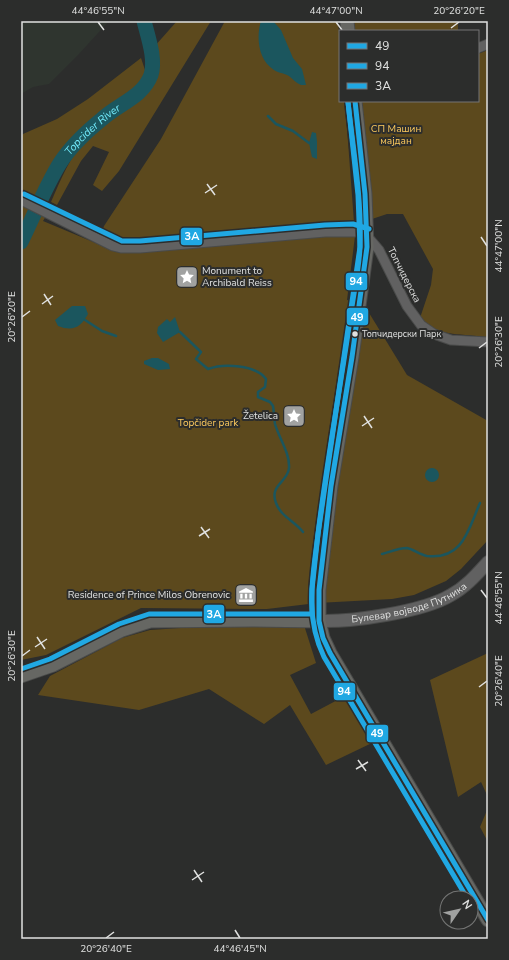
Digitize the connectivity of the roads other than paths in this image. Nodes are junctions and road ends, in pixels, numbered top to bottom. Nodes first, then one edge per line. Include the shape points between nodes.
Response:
1 (355, 102) edge
2 (25, 202) edge
3 (367, 236) junction
4 (488, 342) edge
5 (488, 562) edge
6 (319, 621) junction
7 (21, 676) edge
8 (488, 920) edge

1 - 3 main road
2 - 3 street via 113,246 130,249 326,232 353,231
3 - 4 street, Топчидерска via 379,250 407,306 421,325 434,334 451,340
3 - 6 main road via 365,265 322,553
5 - 6 street, Булевар војводе Путника via 463,587 430,605 366,617
6 - 7 main road via 150,621 122,630 53,665
6 - 8 main road via 330,653

